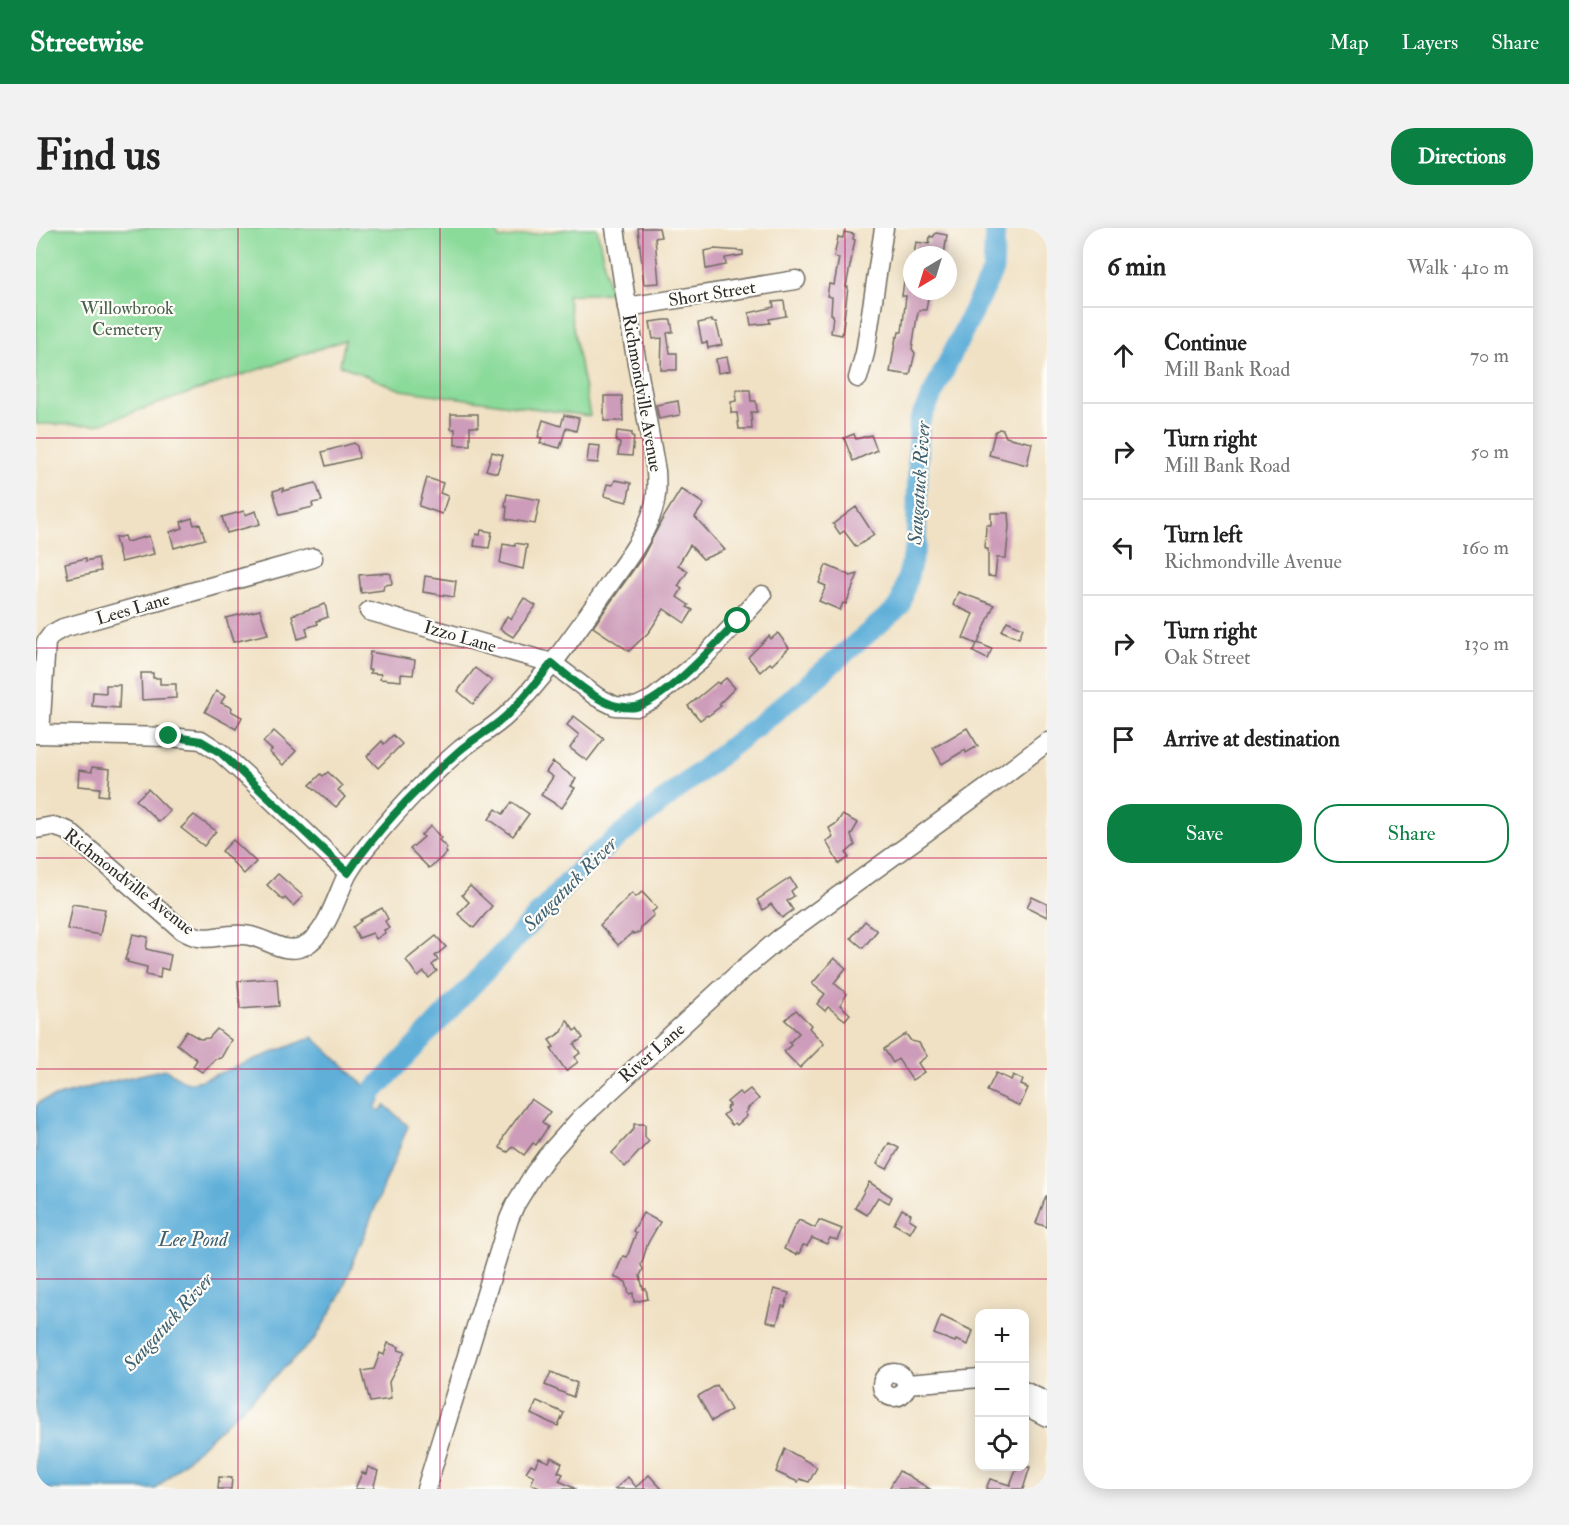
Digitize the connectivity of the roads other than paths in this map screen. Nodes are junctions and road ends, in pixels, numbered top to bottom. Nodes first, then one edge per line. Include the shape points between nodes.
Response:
1 (615, 228) edge
2 (884, 228) edge
3 (796, 280) dead end
4 (627, 307) junction
5 (858, 378) dead end
6 (313, 558) dead end
7 (762, 595) dead end
8 (369, 611) dead end
9 (552, 663) junction
10 (38, 734) edge
11 (1047, 742) edge
12 (36, 829) edge
13 (348, 873) junction
14 (975, 1378) edge
15 (907, 1384) dead end
16 (1029, 1393) edge
17 (1047, 1402) edge
18 (1029, 1408) edge
19 (1047, 1417) edge
20 (426, 1489) edge

1 - 4 street, Richmondville Avenue
2 - 5 street
3 - 4 street, Short Street
4 - 9 street, Richmondville Avenue via 656,471 654,506 638,542
6 - 10 street, Lees Lane via 52,634 46,642
7 - 9 street via 701,660 653,699 636,707 615,706 597,697
8 - 9 street, Izzo Lane
9 - 13 street, Richmondville Avenue via 509,713 459,751 409,799
10 - 13 street via 169,736 201,741 221,753
11 - 20 street, River Lane via 779,939 589,1110 548,1156 523,1190 509,1219
12 - 13 street, Richmondville Avenue via 53,826 68,831 182,930 207,939 243,934 293,950 304,946 319,932
14 - 15 street
16 - 17 street
18 - 19 street

